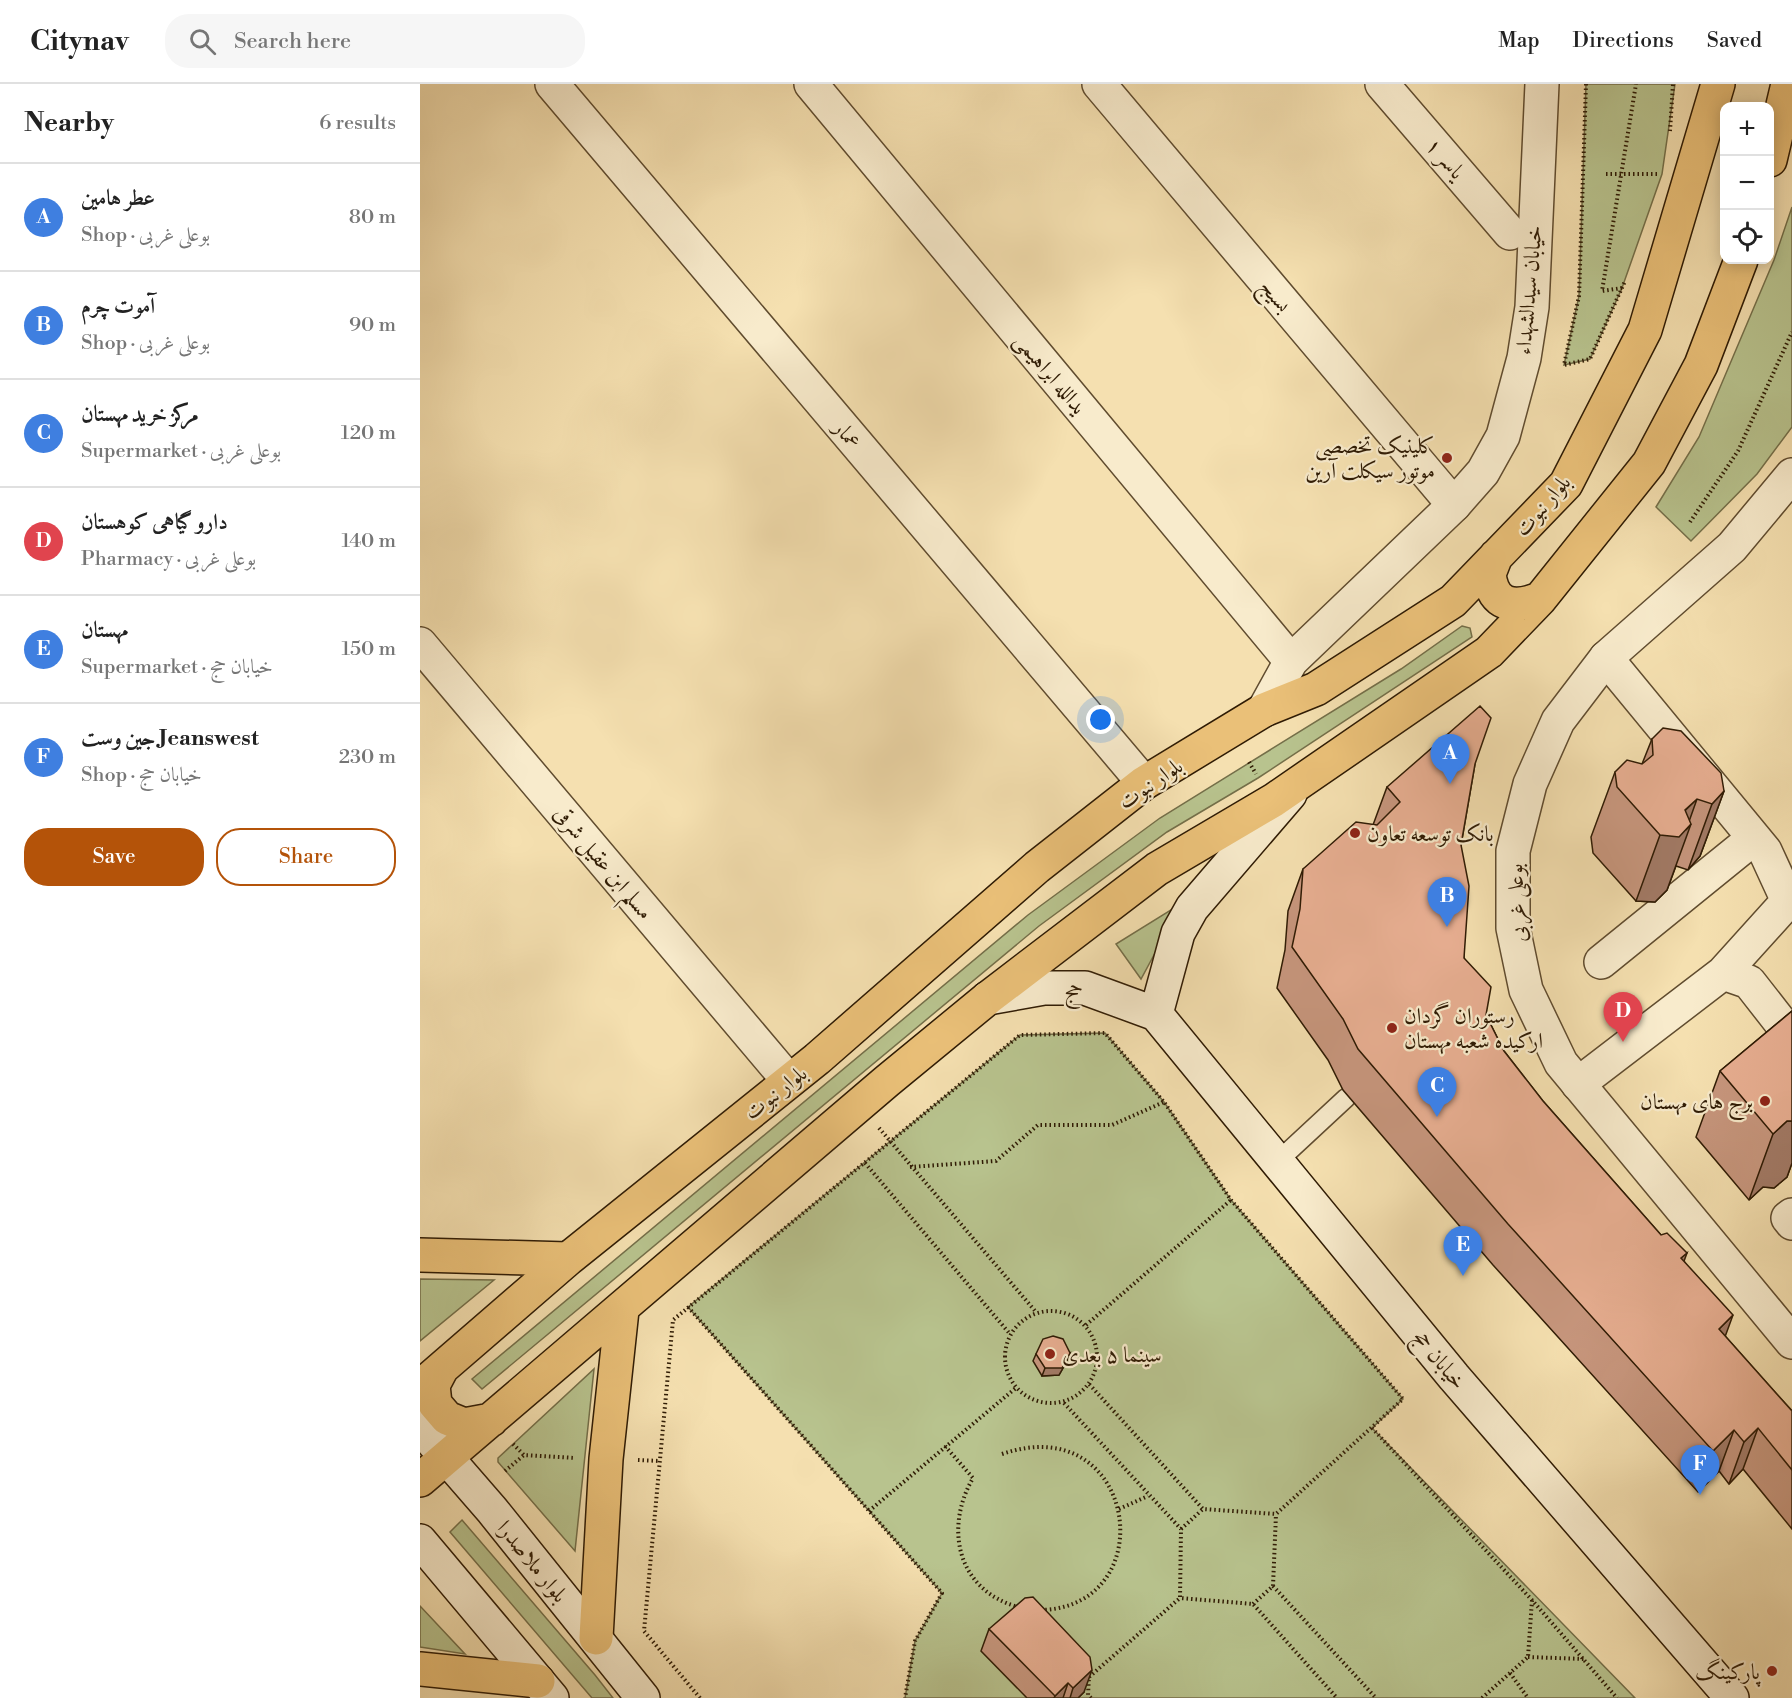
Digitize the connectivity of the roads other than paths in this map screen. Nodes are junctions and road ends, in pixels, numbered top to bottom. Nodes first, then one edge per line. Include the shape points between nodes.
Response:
1 (552, 84) edge
2 (811, 84) edge
3 (1099, 84) edge
4 (1382, 84) edge
5 (1542, 84) edge
6 (1718, 84) edge
7 (1788, 84) edge
8 (1771, 156) edge
9 (1510, 232) dead end
10 (1739, 264) edge
11 (1792, 475) edge
12 (1454, 505) junction
13 (1496, 556) junction
14 (1540, 599) junction
15 (1453, 601) junction
16 (420, 644) edge
17 (1489, 652) junction
18 (1606, 658) junction
19 (1291, 661) junction
20 (1264, 710) junction
21 (1302, 782) junction
22 (1144, 783) junction
23 (1754, 838) junction
24 (1790, 903) edge
25 (1600, 962) dead end
26 (1723, 974) junction
27 (988, 998) junction
28 (1156, 1014) junction
29 (1792, 1037) edge
30 (789, 1081) junction
31 (1578, 1084) junction
32 (1347, 1098) dead end
33 (1276, 1163) junction
34 (1792, 1215) edge
35 (1792, 1223) edge
36 (420, 1256) edge
37 (568, 1259) junction
38 (622, 1310) junction
39 (1792, 1342) edge
40 (431, 1378) edge
41 (420, 1427) edge
42 (502, 1432) junction
43 (447, 1458) junction
44 (420, 1480) edge
45 (420, 1541) edge
46 (596, 1638) junction
47 (420, 1669) edge
48 (545, 1689) edge
49 (643, 1698) edge
50 (1732, 1698) edge

1 - 22 street, عمار
2 - 19 street, یدالله ابراهیمی
3 - 12 street, بسیج
4 - 9 street, یاسر ۱
5 - 12 street, خیابان سیدالشهداء via 1532,307 1524,358 1503,436 1483,472
6 - 13 main road, بلوار نبوت via 1645,330 1566,484
7 - 8 main road
10 - 14 main road via 1701,365 1649,463
11 - 18 street, بوعلی غربی via 1732,548
12 - 19 street, خیابان سیدالشهداء
13 - 14 main road via 1489,574 1496,594 1506,603 1522,606
13 - 15 main road, بلوار نبوت
14 - 17 main road
15 - 17 main road via 1472,601 1489,612 1496,631
15 - 20 main road, بلوار نبوت via 1316,689
16 - 30 street, مسلم ابن عقیل شرقی
17 - 21 main road
18 - 23 street
18 - 31 street, بوعلی غربی via 1558,721 1530,784 1514,851 1513,928 1526,990 1561,1064
19 - 20 street, خیابان سیدالشهداء
20 - 22 main road, بلوار نبوت
21 - 27 main road via 1157,869
21 - 28 street via 1192,908 1178,933
22 - 30 main road, بلوار نبوت via 1037,867
23 - 24 street via 1765,851
23 - 25 street
24 - 26 street
26 - 29 street via 1749,982
26 - 31 street
27 - 28 street, حج via 1044,988 1085,988
27 - 38 main road
28 - 33 street, خیابان حج
30 - 37 main road, بلوار نبوت
31 - 39 street, بوعلی غربی
32 - 33 lane
33 - 50 street, خیابان حج via 1462,1386
34 - 35 street via 1788,1218
36 - 37 main road
37 - 40 main road, بلوار نبوت
38 - 42 main road
38 - 46 main road via 606,1459
40 - 42 main road via 435,1404 447,1418
41 - 43 street, بلوار ملاصدرا
42 - 43 main road
43 - 44 main road
43 - 46 street, بلوار ملاصدرا
45 - 48 street
46 - 49 street, بلوار ملاصدرا
47 - 48 main road

